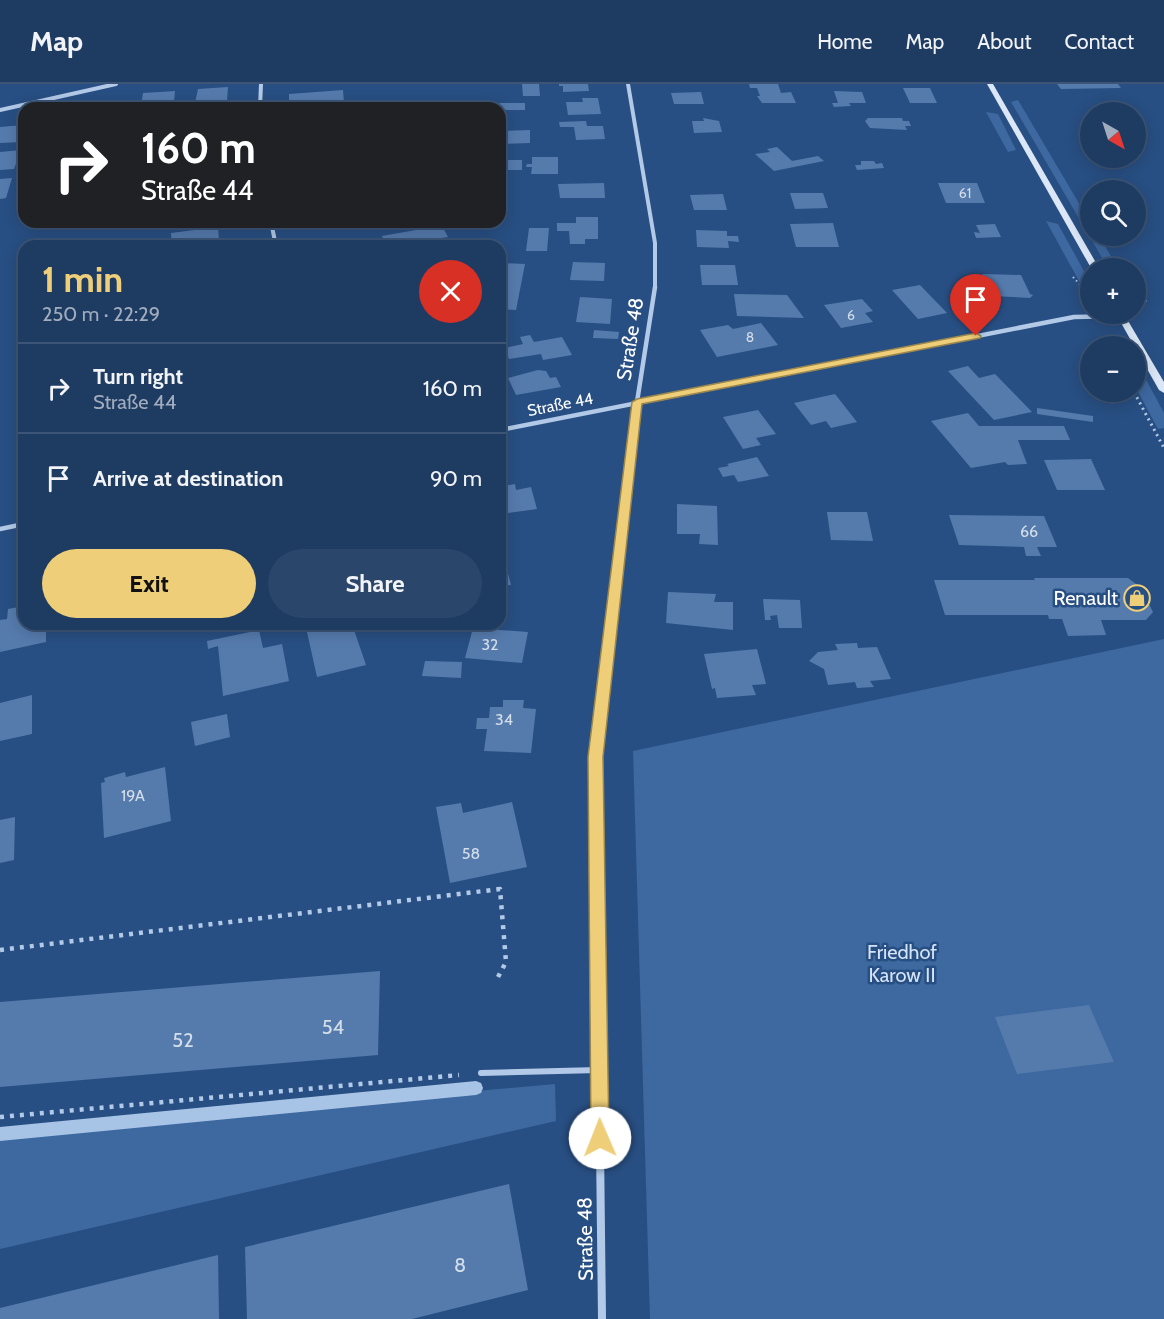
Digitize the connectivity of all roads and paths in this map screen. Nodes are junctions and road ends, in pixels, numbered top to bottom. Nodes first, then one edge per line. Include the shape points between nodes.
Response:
1 (116, 84) edge
2 (261, 84) edge
3 (628, 84) edge
4 (990, 84) edge
5 (36, 102) edge
6 (260, 102) edge
7 (18, 106) edge
8 (0, 110) edge
9 (1089, 258) edge
10 (1080, 317) edge
11 (1126, 324) edge
12 (1164, 390) edge
13 (637, 402) junction
14 (1139, 402) edge
15 (506, 429) edge
16 (1164, 448) edge
17 (18, 525) edge
18 (0, 529) edge
19 (0, 950) edge
20 (498, 976) dead end
21 (599, 1070) junction
22 (481, 1073) joint
23 (0, 1117) edge
24 (602, 1319) edge

1 - 5 street
2 - 6 street
3 - 13 street, Straße 48 via 655,243 656,281
4 - 9 main road
7 - 8 street
10 - 13 street, Straße 44
11 - 12 main road
13 - 15 street, Straße 44
13 - 21 street, Straße 48 via 596,757
14 - 16 path
17 - 18 street
19 - 20 path via 500,889 506,962
21 - 22 lane
21 - 24 street, Straße 48
22 - 23 path

